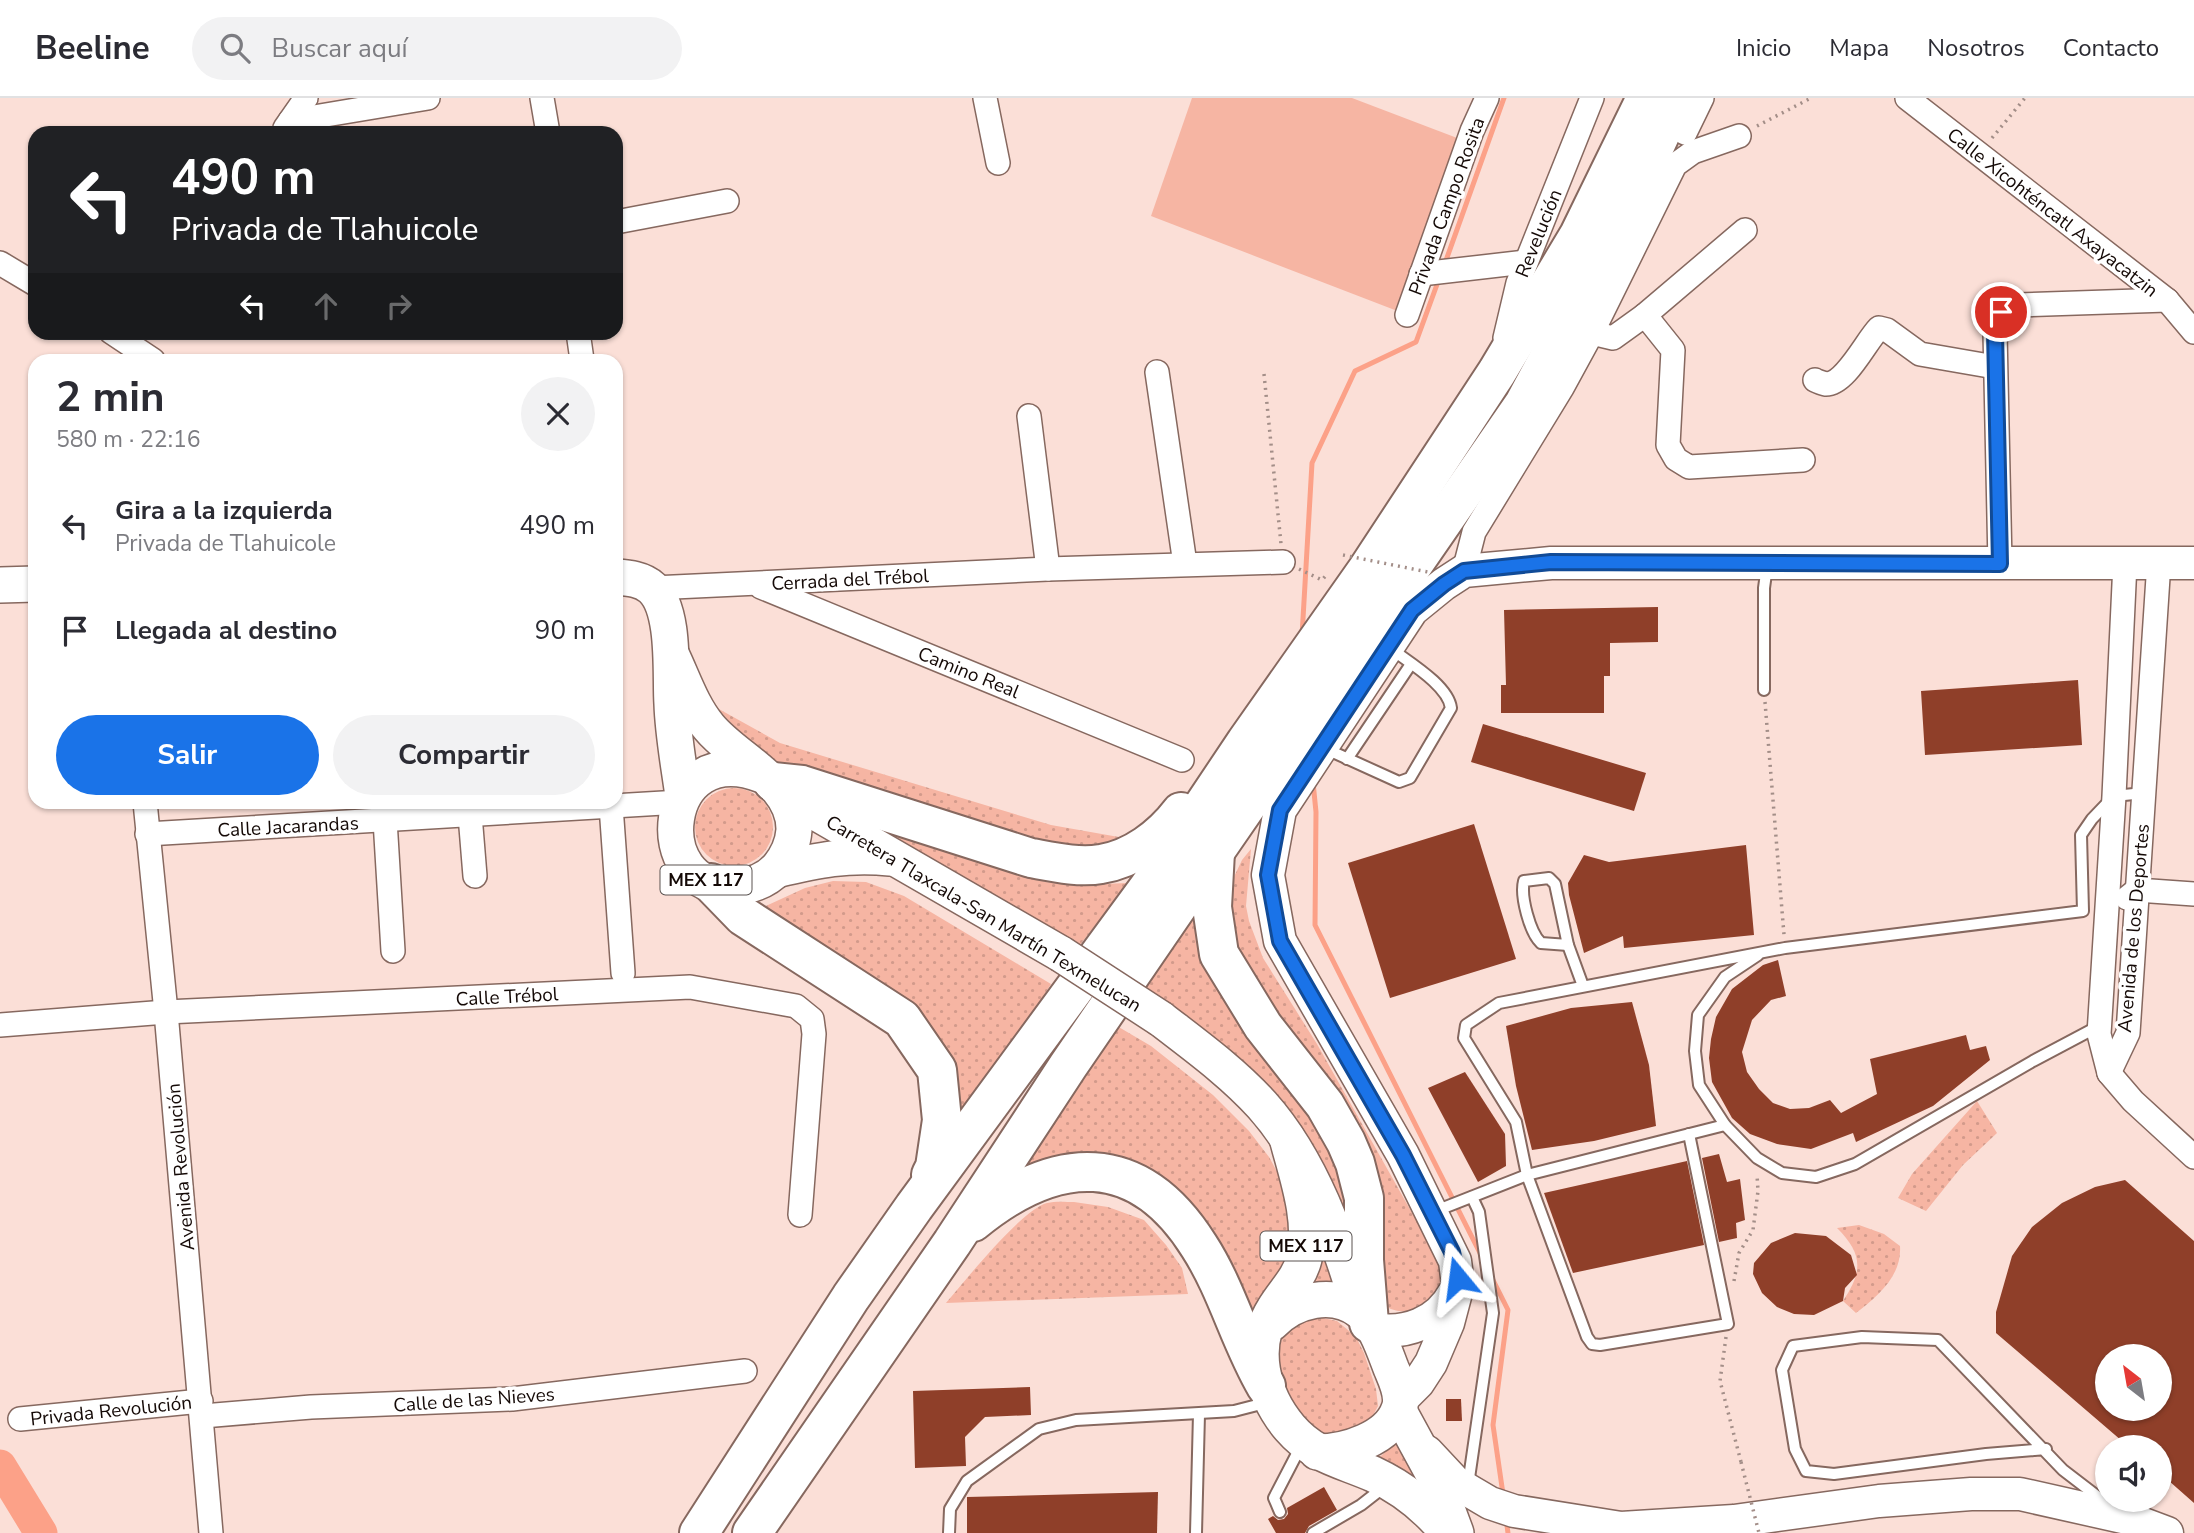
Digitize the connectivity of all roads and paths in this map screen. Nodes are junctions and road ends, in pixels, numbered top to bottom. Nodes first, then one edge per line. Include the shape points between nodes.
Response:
1 (306, 98) edge
2 (428, 98) edge
3 (542, 98) edge
4 (985, 98) edge
5 (1487, 98) edge
6 (1592, 98) edge
7 (1646, 98) edge
8 (1702, 98) edge
9 (1811, 98) edge
10 (1907, 98) edge
11 (2025, 98) edge
12 (1681, 116) edge
13 (286, 126) edge
14 (290, 126) edge
15 (547, 126) edge
16 (1739, 136) joint
17 (1979, 153) junction
18 (998, 163) dead end
19 (727, 201) dead end
20 (623, 221) edge
21 (1745, 230) dead end
22 (1527, 262) junction
23 (0, 263) edge
24 (1421, 274) junction
25 (28, 277) edge
26 (2166, 300) junction
27 (1407, 315) dead end
28 (1645, 315) junction
29 (2194, 332) edge
30 (1591, 333) junction
31 (123, 340) edge
32 (144, 354) edge
33 (1995, 367) junction
34 (1157, 372) dead end
35 (1497, 372) junction
36 (1264, 374) dead end
37 (1815, 380) dead end
38 (1029, 416) dead end
39 (1803, 460) dead end
40 (1343, 555) dead end
41 (1283, 562) joint
42 (2159, 562) junction
43 (2125, 563) junction
44 (2194, 563) edge
45 (1767, 564) junction
46 (2000, 564) junction
47 (1185, 565) junction
48 (1048, 569) junction
49 (1464, 571) junction
50 (1428, 572) dead end
51 (623, 576) edge
52 (28, 584) edge
53 (756, 584) junction
54 (0, 585) edge
55 (653, 588) junction
56 (1400, 655) junction
57 (673, 656) junction
58 (1764, 690) joint
59 (1246, 741) junction
60 (1334, 753) junction
61 (1182, 760) dead end
62 (773, 784) junction
63 (2144, 793) junction
64 (2114, 796) junction
65 (682, 799) junction
66 (623, 805) edge
67 (146, 809) edge
68 (429, 809) edge
69 (564, 809) edge
70 (611, 809) edge
71 (470, 815) junction
72 (385, 820) junction
73 (148, 834) junction
74 (1216, 850) junction
75 (897, 859) junction
76 (776, 870) junction
77 (2109, 875) junction
78 (475, 876) dead end
79 (711, 883) junction
80 (2137, 890) junction
81 (2194, 894) edge
82 (2108, 904) junction
83 (1568, 945) junction
84 (1785, 948) junction
85 (393, 951) dead end
86 (1763, 952) junction
87 (623, 973) dead end
88 (1583, 986) junction
89 (166, 1012) junction
90 (0, 1026) edge
91 (2099, 1026) junction
92 (2109, 1073) junction
93 (1725, 1125) junction
94 (1689, 1134) junction
95 (1287, 1138) junction
96 (2194, 1157) edge
97 (1757, 1158) junction
98 (1527, 1175) junction
99 (1472, 1197) junction
100 (914, 1207) junction
101 (1432, 1212) junction
102 (800, 1215) dead end
103 (952, 1242) junction
104 (1458, 1285) junction
105 (1367, 1321) junction
106 (1728, 1324) junction
107 (1261, 1345) junction
108 (745, 1371) dead end
109 (1269, 1394) junction
110 (1400, 1406) junction
111 (202, 1409) junction
112 (1199, 1414) junction
113 (20, 1419) dead end
114 (1419, 1444) junction
115 (1310, 1446) junction
116 (2046, 1449) junction
117 (1390, 1482) junction
118 (1467, 1491) junction
119 (1280, 1512) dead end
120 (2127, 1518) junction
121 (211, 1533) edge
122 (699, 1533) edge
123 (752, 1533) edge
124 (949, 1533) edge
125 (1196, 1533) edge
126 (1313, 1533) edge
127 (1448, 1533) edge
128 (1456, 1533) edge
129 (1759, 1533) edge
130 (2166, 1533) edge

1 - 13 street
2 - 14 street
3 - 15 street
4 - 18 street
5 - 24 street, Privada Campo Rosita
6 - 22 street, Revelución
7 - 35 highway via 1579,235
8 - 12 street
9 - 16 path
10 - 17 street, Calle Xicohténcatl Axayacatzin
11 - 17 path
12 - 74 highway via 1524,404
16 - 30 street via 1693,152 1675,165
17 - 26 street, Calle Xicohténcatl Axayacatzin
19 - 20 street
21 - 28 street
22 - 24 street
22 - 35 street, Revelución
23 - 25 street
24 - 27 street, Privada Campo Rosita
26 - 29 street, Calle Xicohténcatl Axayacatzin
26 - 33 street via 2018,305 2001,312 1995,332
28 - 30 street via 1613,338
28 - 39 street via 1672,350 1668,445 1676,459 1689,467
30 - 49 street via 1474,532
31 - 32 street
33 - 37 street via 1920,354 1879,328 1846,373 1826,384
33 - 46 street
34 - 47 street
35 - 59 highway via 1367,570
36 - 41 path
38 - 48 street
40 - 50 path, bridge
41 - 47 street, Cerrada del Trébol
42 - 43 main road
42 - 44 main road
42 - 63 street, Avenida de los Deportes
43 - 46 main road
43 - 64 street, Avenida de los Deportes
45 - 46 main road
45 - 49 main road via 1551,562
45 - 58 lane
47 - 48 street, Cerrada del Trébol
48 - 53 street, Cerrada del Trébol
49 - 56 main road via 1412,610
51 - 55 main road
52 - 54 main road
53 - 55 street, Cerrada del Trébol
53 - 61 street, Camino Real
55 - 57 main road, MEX 117
56 - 60 main road
56 - 60 lane via 1433,680 1450,698 1451,708 1410,778 1399,782
57 - 62 main road, Carretera Tlaxcala-San Martín Texmelucan / MEX 117 via 707,726
57 - 65 main road, MEX 117 via 672,704
58 - 84 path
59 - 62 highway via 1209,776 1166,832 1137,851 1101,864 1031,858 802,785
59 - 100 highway via 1149,887
60 - 101 main road via 1280,810 1268,875 1280,941
62 - 65 main road, MEX 117 via 738,768 713,772
62 - 75 main road, Carretera Tlaxcala-San Martín Texmelucan / MEX 117
62 - 76 main road, MEX 117 via 794,820 791,847
63 - 64 lane
63 - 80 street, Avenida de los Deportes
64 - 77 street, Avenida de los Deportes
64 - 84 lane via 2081,835 2083,911
65 - 66 street, Calle Jacarandas
65 - 79 main road, MEX 117 via 675,818 678,849 686,864
67 - 73 street, Avenida Revolución
68 - 71 street, Calle Jacarandas
68 - 72 street, Calle Jacarandas
69 - 71 street, Calle Jacarandas
70 - 87 street
71 - 78 street
72 - 73 street, Calle Jacarandas
72 - 85 street
73 - 89 street, Avenida Revolución
74 - 103 highway
74 - 105 highway via 1212,907 1219,954 1263,1026 1336,1122 1361,1181
75 - 76 main road, MEX 117 via 858,855
75 - 95 main road, Carretera Tlaxcala-San Martín Texmelucan / MEX 117, bridge via 1061,954 1161,1019 1225,1068
76 - 79 main road, MEX 117 via 745,886
77 - 80 street via 2128,879
77 - 82 street, Avenida de los Deportes
79 - 100 highway via 743,916 902,1019 937,1070 942,1120 935,1167
80 - 81 street
80 - 82 street via 2122,902
80 - 92 street, Avenida de los Deportes via 2128,1032
82 - 91 street, Avenida de los Deportes
83 - 83 lane via 1555,884 1549,878 1524,881 1522,891 1535,937 1541,943
83 - 88 lane
84 - 86 lane
86 - 88 lane
86 - 93 lane via 1725,977 1698,1015 1695,1051 1699,1085
88 - 98 lane via 1499,1003 1466,1025 1464,1038 1516,1122
89 - 90 street, Calle Trébol
89 - 102 street, Calle Trébol via 690,987 796,1006 812,1019 814,1034
89 - 111 street, Avenida Revolución
91 - 92 street, Avenida de los Deportes
91 - 97 lane via 1855,1164 1816,1177 1782,1173
92 - 96 street
93 - 94 lane
93 - 97 lane
94 - 98 lane
94 - 106 lane
95 - 105 main road, Carretera Tlaxcala-San Martín Texmelucan / MEX 117 via 1331,1227
95 - 107 main road, MEX 117 via 1306,1242 1299,1273 1268,1318
97 - 106 path via 1753,1230 1739,1253
98 - 99 lane
98 - 106 lane via 1592,1344
99 - 101 lane
99 - 118 lane via 1479,1212 1493,1313
100 - 122 highway
101 - 104 main road via 1455,1261
103 - 109 highway via 985,1212 1040,1181 1075,1171 1126,1178 1157,1196 1200,1247
103 - 123 highway
104 - 105 main road via 1444,1309 1424,1323 1400,1330
104 - 110 main road via 1431,1363
105 - 107 main road via 1347,1305 1327,1300 1298,1304 1271,1324
105 - 110 main road, Carretera Tlaxcala-San Martín Texmelucan / MEX 117 via 1399,1387
106 - 129 path, bridge via 1720,1381
107 - 109 main road, MEX 117
108 - 111 street, Calle de las Nieves via 512,1399
109 - 112 lane via 1234,1411
109 - 115 main road, MEX 117 via 1285,1422
110 - 114 main road, MEX 117
110 - 115 main road via 1389,1423 1368,1440 1344,1450
111 - 113 street, Privada Revolución
111 - 121 street, Avenida Revolución
112 - 124 lane via 1076,1420 1039,1430 967,1481 950,1509
112 - 125 lane
114 - 118 main road
114 - 128 main road, MEX 117
115 - 117 main road, MEX 117
115 - 119 lane via 1274,1498
116 - 116 lane via 1938,1340 1862,1337 1793,1346 1782,1370 1794,1449 1806,1471 1834,1474
116 - 120 lane via 2063,1470
117 - 126 lane
117 - 127 main road, MEX 117 via 1423,1506
118 - 120 main road via 1502,1508 1621,1528 1734,1521 1880,1500 1971,1494 2020,1494
120 - 130 main road

